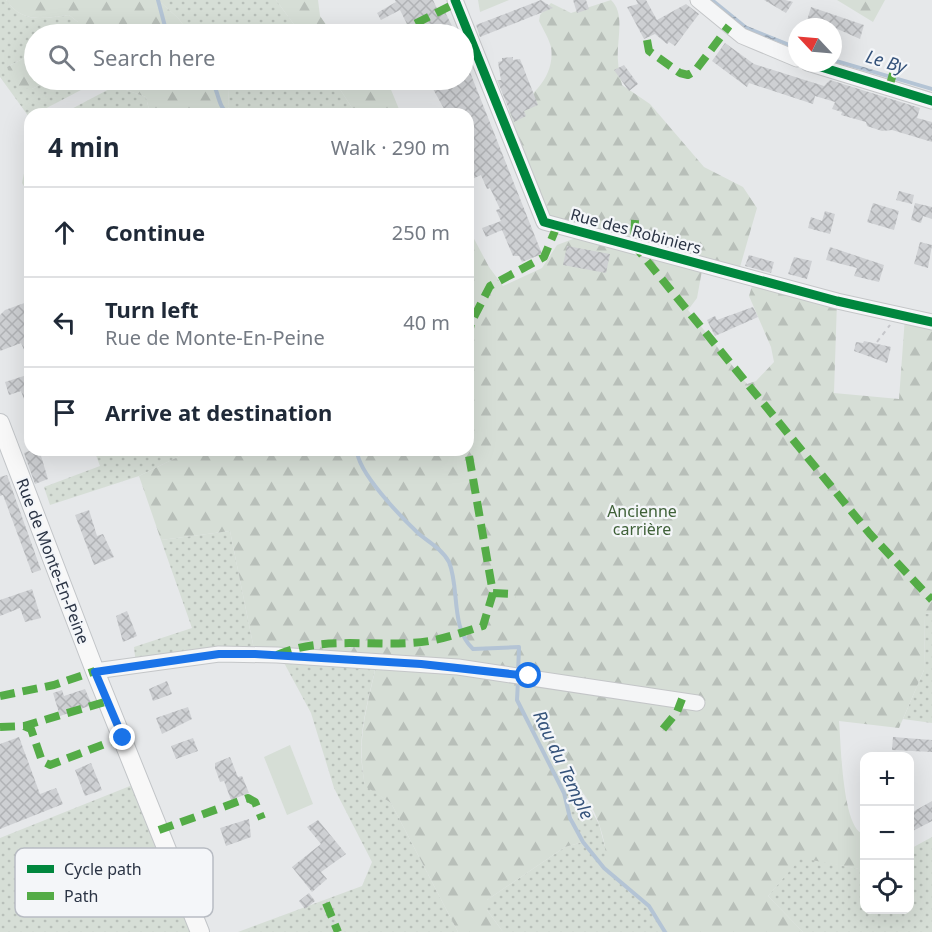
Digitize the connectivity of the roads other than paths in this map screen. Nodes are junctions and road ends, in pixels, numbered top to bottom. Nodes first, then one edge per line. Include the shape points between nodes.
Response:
1 (455, 0) edge
2 (698, 0) edge
3 (465, 24) edge
4 (474, 47) edge
5 (788, 56) edge
6 (837, 72) edge
7 (932, 101) edge
8 (932, 322) edge
9 (0, 423) edge
10 (95, 672) junction
11 (697, 703) dead end
12 (166, 848) edge
13 (194, 917) edge
14 (200, 932) edge

1 - 3 street, Rue des Robiniers
2 - 5 street via 759,45
4 - 8 street, Rue des Robiniers via 544,222 833,300
6 - 7 street
9 - 10 main road, Rue de Monte-En-Peine
10 - 11 street via 219,654 255,654 506,673
10 - 12 main road, Rue de Monte-En-Peine
13 - 14 main road, Rue de Monte-En-Peine

